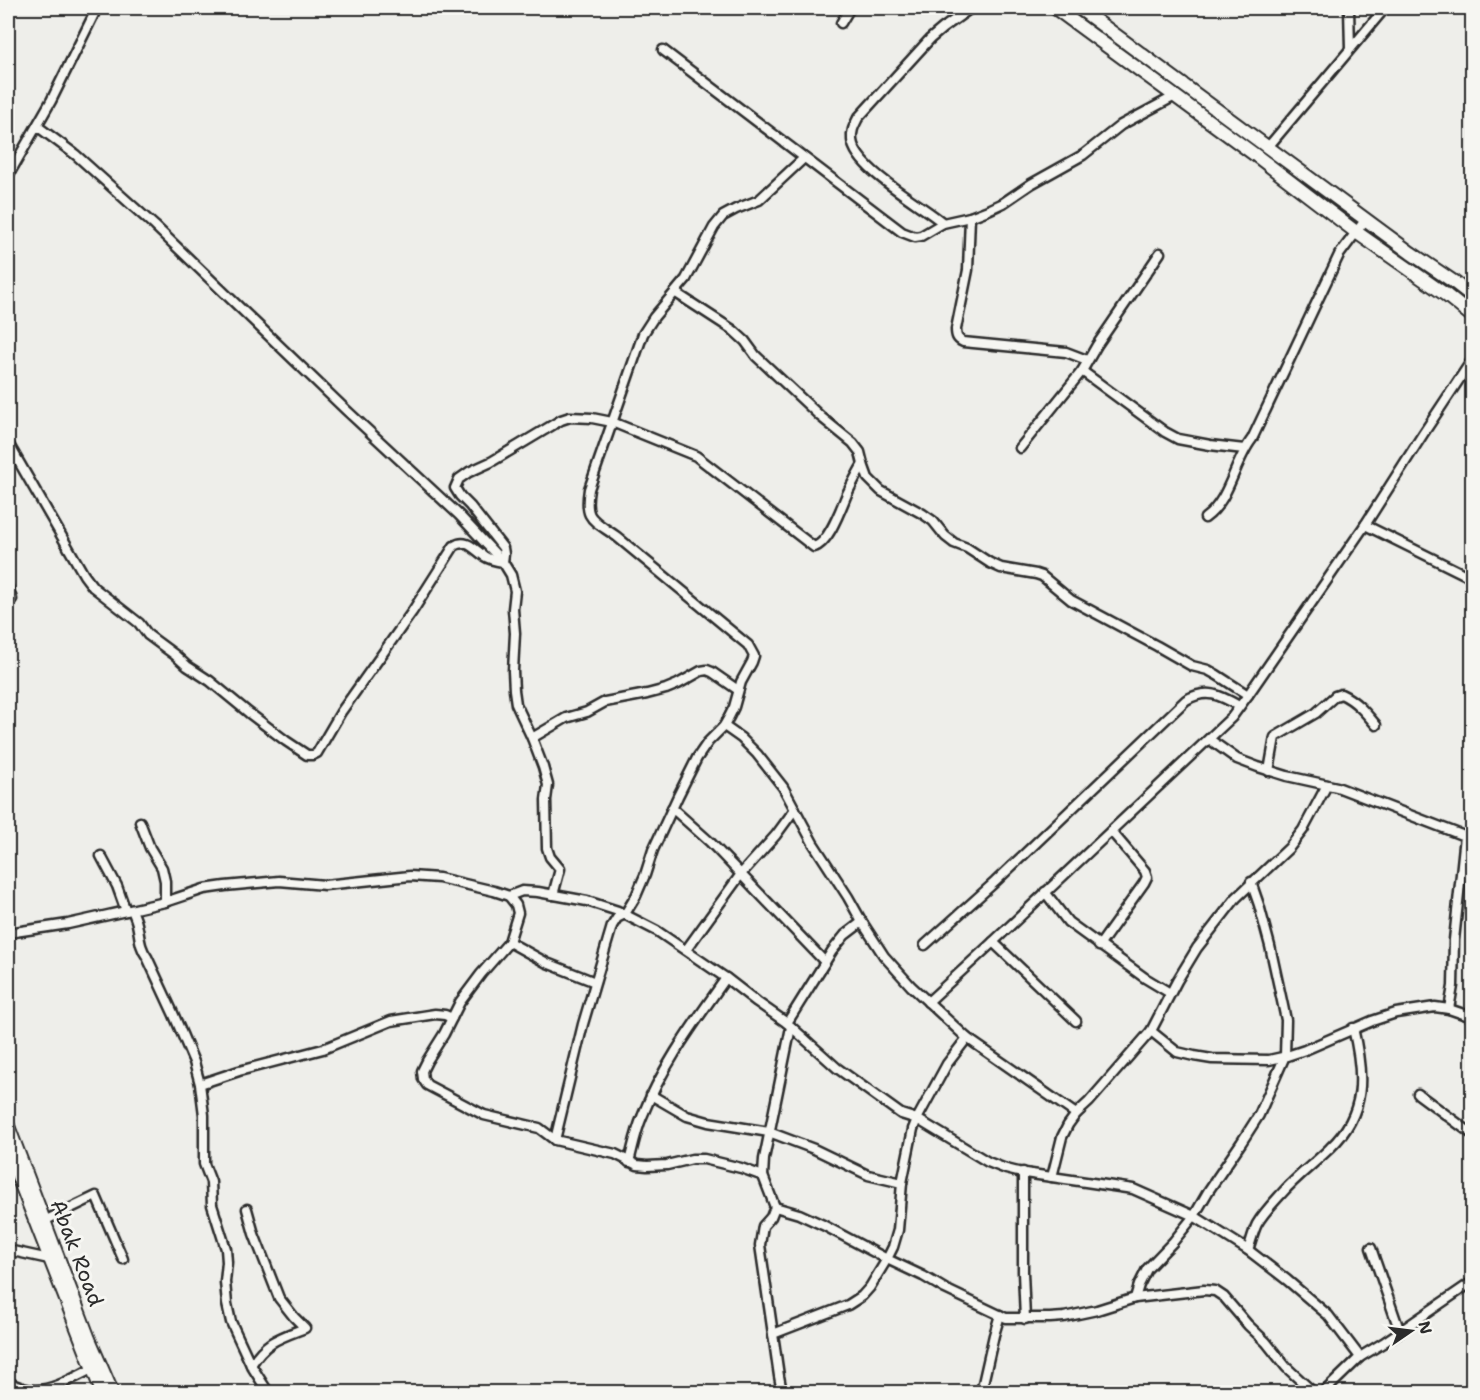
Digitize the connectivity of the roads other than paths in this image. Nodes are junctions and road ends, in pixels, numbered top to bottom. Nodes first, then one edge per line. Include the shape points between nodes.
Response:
1 (97, 8) edge
2 (850, 8) edge
3 (971, 8) edge
4 (1055, 8) edge
5 (1079, 8) edge
6 (1349, 8) edge
7 (1385, 8) edge
8 (841, 23) dead end
9 (1350, 48) junction
10 (663, 50) dead end
11 (1175, 96) junction
12 (36, 126) junction
13 (1268, 147) junction
14 (804, 158) junction
15 (8, 176) edge
16 (970, 217) junction
17 (1366, 219) junction
18 (943, 223) junction
19 (1356, 232) junction
20 (1160, 253) dead end
21 (676, 292) junction
22 (1473, 297) edge
23 (1473, 316) edge
24 (1087, 360) junction
25 (1473, 360) edge
26 (1082, 372) junction
27 (612, 422) junction
28 (8, 443) edge
29 (1020, 448) dead end
30 (1244, 449) junction
31 (863, 464) junction
32 (1205, 518) dead end
33 (1365, 525) junction
34 (503, 562) junction
35 (1473, 578) edge
36 (8, 587) edge
37 (8, 600) edge
38 (738, 690) junction
39 (1248, 695) junction
40 (1239, 706) junction
41 (1376, 725) dead end
42 (723, 726) junction
43 (532, 738) junction
44 (1209, 739) junction
45 (1269, 771) junction
46 (1327, 785) junction
47 (672, 808) junction
48 (795, 809) junction
49 (140, 822) dead end
50 (1111, 831) junction
51 (1469, 838) edge
52 (101, 856) dead end
53 (741, 874) junction
54 (1251, 882) junction
55 (1045, 892) junction
56 (553, 895) junction
57 (509, 896) junction
58 (165, 902) junction
59 (129, 911) junction
60 (625, 914) junction
61 (862, 922) junction
62 (8, 933) edge
63 (509, 942) junction
64 (993, 942) junction
65 (925, 945) dead end
66 (1099, 946) junction
67 (686, 950) junction
68 (825, 962) junction
69 (726, 978) junction
70 (595, 982) junction
71 (1170, 993) junction
72 (928, 1002) junction
73 (1449, 1009) junction
74 (1473, 1017) edge
75 (452, 1018) junction
76 (1076, 1021) dead end
77 (789, 1025) junction
78 (1353, 1028) junction
79 (1151, 1031) junction
80 (967, 1038) junction
81 (1285, 1056) junction
82 (200, 1084) junction
83 (1418, 1094) dead end
84 (651, 1095) junction
85 (1076, 1114) junction
86 (917, 1119) junction
87 (8, 1126) edge
88 (769, 1132) junction
89 (1473, 1134) edge
90 (555, 1140) junction
91 (8, 1151) edge
92 (629, 1162) junction
93 (1023, 1173) junction
94 (763, 1176) junction
95 (1052, 1177) junction
96 (902, 1183) junction
97 (775, 1207) junction
98 (247, 1209) dead end
99 (1194, 1216) junction
100 (41, 1223) junction
101 (1371, 1248) dead end
102 (8, 1250) edge
103 (1248, 1250) junction
104 (49, 1259) junction
105 (123, 1259) dead end
106 (887, 1259) junction
107 (1473, 1282) edge
108 (1135, 1298) junction
109 (1000, 1315) junction
110 (1025, 1319) junction
111 (1400, 1332) junction
112 (773, 1334) junction
113 (1360, 1358) junction
114 (251, 1365) junction
115 (92, 1369) junction
116 (8, 1382) edge
117 (102, 1392) edge
118 (112, 1392) edge
119 (268, 1392) edge
120 (782, 1392) edge
121 (981, 1392) edge
122 (1313, 1392) edge
123 (1324, 1392) edge

1 - 12 street
2 - 8 street
3 - 18 street via 930,39 858,118 852,130 856,154 867,166
4 - 11 highway
5 - 13 highway
6 - 9 street
7 - 9 street
9 - 13 street
10 - 14 street
11 - 16 street via 1121,125 1083,155
11 - 19 highway
12 - 15 street
12 - 34 street via 76,155 155,226 459,514
13 - 17 highway
14 - 18 street via 902,232 921,236
14 - 21 street via 759,200 723,216
16 - 18 street
16 - 24 street via 968,270 956,329 958,339 1066,352
17 - 19 street
17 - 22 highway
19 - 23 highway
19 - 30 street via 1339,255
20 - 24 street
21 - 27 street via 643,334
21 - 31 street via 745,341 821,417 854,443
24 - 26 street
25 - 33 street
26 - 29 street
26 - 30 street via 1178,439
27 - 31 street via 696,456 814,547 835,523
27 - 34 street via 570,417 561,420 459,479 455,488 502,548
27 - 38 street via 589,489 588,513 748,645 754,656
28 - 34 street via 93,587 187,666 307,755 317,753 454,546 467,543 490,559
30 - 32 street via 1223,495
31 - 39 street via 868,478 881,491 923,514 954,543 1001,568 1042,576 1071,600 1192,666 1208,670
33 - 35 street
33 - 39 street
34 - 43 street via 515,591 513,690
36 - 37 street via 12,598
38 - 42 street
38 - 43 street via 712,672 701,671 666,688 606,702 566,718
39 - 40 street
40 - 44 street
40 - 65 street via 1221,696 1207,694 1186,700
41 - 45 street via 1347,697 1335,696 1316,713 1275,737
42 - 47 street via 697,758
42 - 48 street via 757,754
43 - 56 street via 548,785 547,848 560,870
44 - 45 street via 1237,759
44 - 50 street
45 - 46 street
46 - 51 street
46 - 54 street via 1289,848
47 - 53 street
47 - 60 street
48 - 53 street
48 - 61 street
49 - 58 street via 162,868
50 - 55 street
50 - 66 street via 1147,877
51 - 73 street via 1454,940
52 - 59 street
53 - 67 street
53 - 68 street
54 - 71 street via 1197,948
54 - 81 street via 1286,1020
55 - 64 street
55 - 66 street via 1068,922
56 - 57 street via 522,891
56 - 60 street via 607,906
57 - 58 street via 439,878 410,876 325,885 279,881 225,886
57 - 63 street via 518,913
58 - 59 street
59 - 62 street
59 - 82 street via 137,924 142,951 173,1012
60 - 67 street
60 - 70 street via 612,926
61 - 68 street via 844,935
61 - 72 street via 884,956
63 - 70 street via 547,963
63 - 75 street via 460,1002
64 - 72 street
64 - 76 street
66 - 71 street
67 - 69 street
68 - 77 street
69 - 77 street
69 - 84 street via 681,1042
70 - 90 street
71 - 79 street
72 - 80 street
73 - 74 street
73 - 78 street via 1435,1007 1396,1013
75 - 82 street via 435,1014 391,1021 323,1049
75 - 90 street via 422,1071 427,1085 484,1115 539,1128
77 - 86 street via 856,1082 901,1114
77 - 88 street
78 - 81 street
78 - 103 street via 1361,1074 1359,1099 1350,1124 1332,1147 1291,1182 1268,1209
79 - 81 street via 1177,1052 1194,1056 1231,1060
79 - 85 street
80 - 85 street
80 - 86 street via 947,1064
81 - 99 street via 1258,1115
82 - 114 street via 204,1164 226,1249 227,1304
83 - 89 street
84 - 88 street via 687,1116
84 - 92 street
85 - 95 street via 1062,1137
86 - 93 street via 988,1162
86 - 96 street
87 - 100 highway, Abak Road
88 - 94 street
88 - 96 street via 868,1175
90 - 92 street via 615,1154
91 - 100 highway, Abak Road
92 - 94 street via 647,1166 704,1160
93 - 95 street
93 - 110 street
94 - 97 street
95 - 99 street via 1133,1189
96 - 106 street via 898,1230
97 - 106 street via 799,1214
97 - 112 street via 763,1226 760,1245
98 - 114 street via 279,1298 305,1328 270,1343
99 - 103 street
99 - 108 street via 1148,1269
100 - 104 highway, Abak Road
100 - 105 street via 96,1196
100 - 118 highway, Abak Road
101 - 111 street
102 - 104 street
103 - 113 street via 1328,1315
104 - 115 highway, Abak Road
106 - 109 street
106 - 112 street via 870,1287 849,1305
107 - 111 street
108 - 110 street via 1064,1317
108 - 122 street via 1215,1291
109 - 110 street
109 - 121 street
111 - 113 street
112 - 120 street
113 - 123 street
114 - 119 street
115 - 116 street via 48,1388 35,1390
115 - 117 highway, Abak Road

